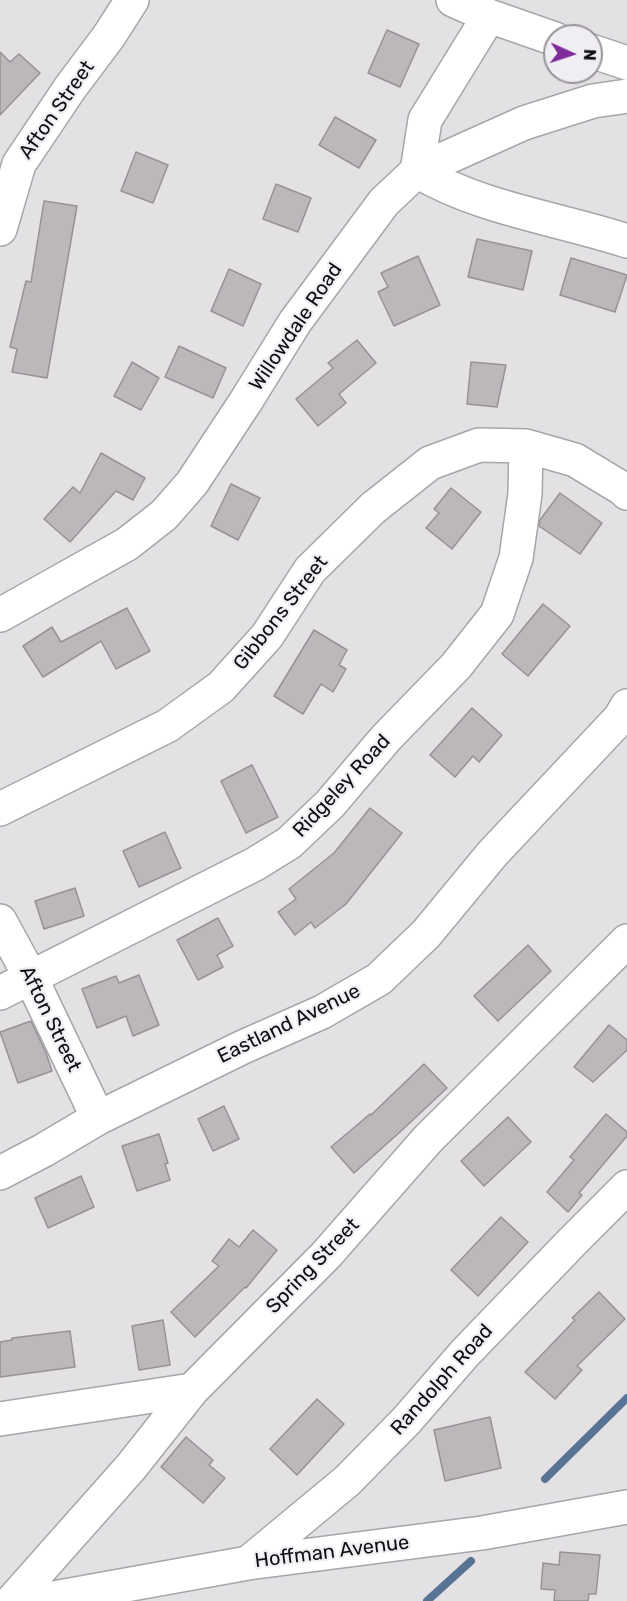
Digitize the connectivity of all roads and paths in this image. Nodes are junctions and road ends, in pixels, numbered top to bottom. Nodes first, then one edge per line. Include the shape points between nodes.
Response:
1 (132, 0) edge
2 (453, 0) edge
3 (489, 16) junction
4 (543, 35) edge
5 (603, 55) edge
6 (627, 63) edge
7 (627, 96) edge
8 (9, 155) edge
9 (417, 171) junction
10 (0, 229) edge
11 (627, 241) edge
12 (526, 446) junction
13 (627, 493) edge
14 (0, 615) edge
15 (627, 706) edge
16 (0, 808) edge
17 (0, 921) edge
18 (627, 941) edge
19 (31, 978) junction
20 (0, 993) edge
21 (98, 1118) junction
22 (0, 1173) edge
23 (627, 1187) edge
24 (192, 1390) junction
25 (0, 1419) edge
26 (627, 1507) edge
27 (248, 1563) junction
28 (12, 1601) edge
29 (37, 1601) edge

1 - 8 street, Afton Street via 70,88
2 - 3 street
3 - 4 street
3 - 9 street via 425,120
5 - 6 street
7 - 9 street, Willowdale Road via 593,101 524,123
8 - 10 street, Afton Street
9 - 11 street via 476,199
9 - 14 street, Willowdale Road via 384,202 295,322 192,483 164,515 127,544
12 - 13 street via 575,460
12 - 16 street, Gibbons Street via 479,445 430,463 373,508 310,570 267,636 221,687 167,726
12 - 19 street, Ridgeley Road via 525,494 516,558 497,614 456,666 386,738 330,804 289,843 255,864
15 - 21 street, Eastland Avenue via 493,852 426,934 379,979 322,1012
17 - 19 street, Afton Street
18 - 24 street, Spring Street via 428,1139 326,1255
19 - 20 street, Ridgeley Road
19 - 21 street, Afton Street
21 - 22 street, Eastland Avenue
23 - 27 street, Randolph Road via 347,1481
24 - 25 street
24 - 28 street, Spring Street via 131,1467
26 - 27 street, Hoffman Avenue via 483,1533
27 - 29 street, Hoffman Avenue

